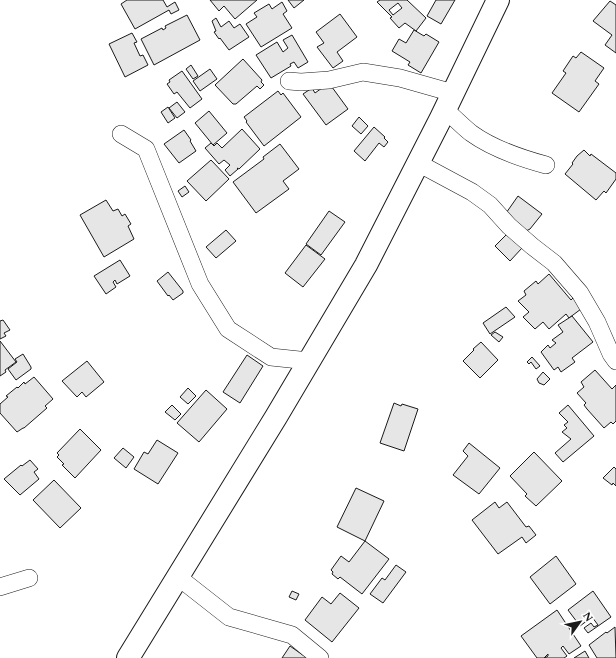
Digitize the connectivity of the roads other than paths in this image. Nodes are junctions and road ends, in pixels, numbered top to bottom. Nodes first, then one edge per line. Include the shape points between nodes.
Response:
1 (498, 0) edge
2 (289, 81) dead end
3 (449, 101) junction
4 (121, 134) dead end
5 (418, 163) junction
6 (546, 164) dead end
7 (309, 361) junction
8 (616, 361) edge
9 (178, 577) junction
10 (29, 578) dead end
11 (0, 587) edge
12 (128, 658) edge
13 (320, 658) edge

1 - 3 main road
2 - 3 street via 329,80 363,72 400,78
3 - 5 main road
3 - 6 street via 471,133 503,151
4 - 7 street via 146,149 200,284 228,329 271,357
5 - 7 main road via 366,265
5 - 8 street via 472,192 490,205 509,226 554,263 580,293
7 - 9 main road
9 - 12 main road
9 - 13 street via 229,617 292,635
10 - 11 street

